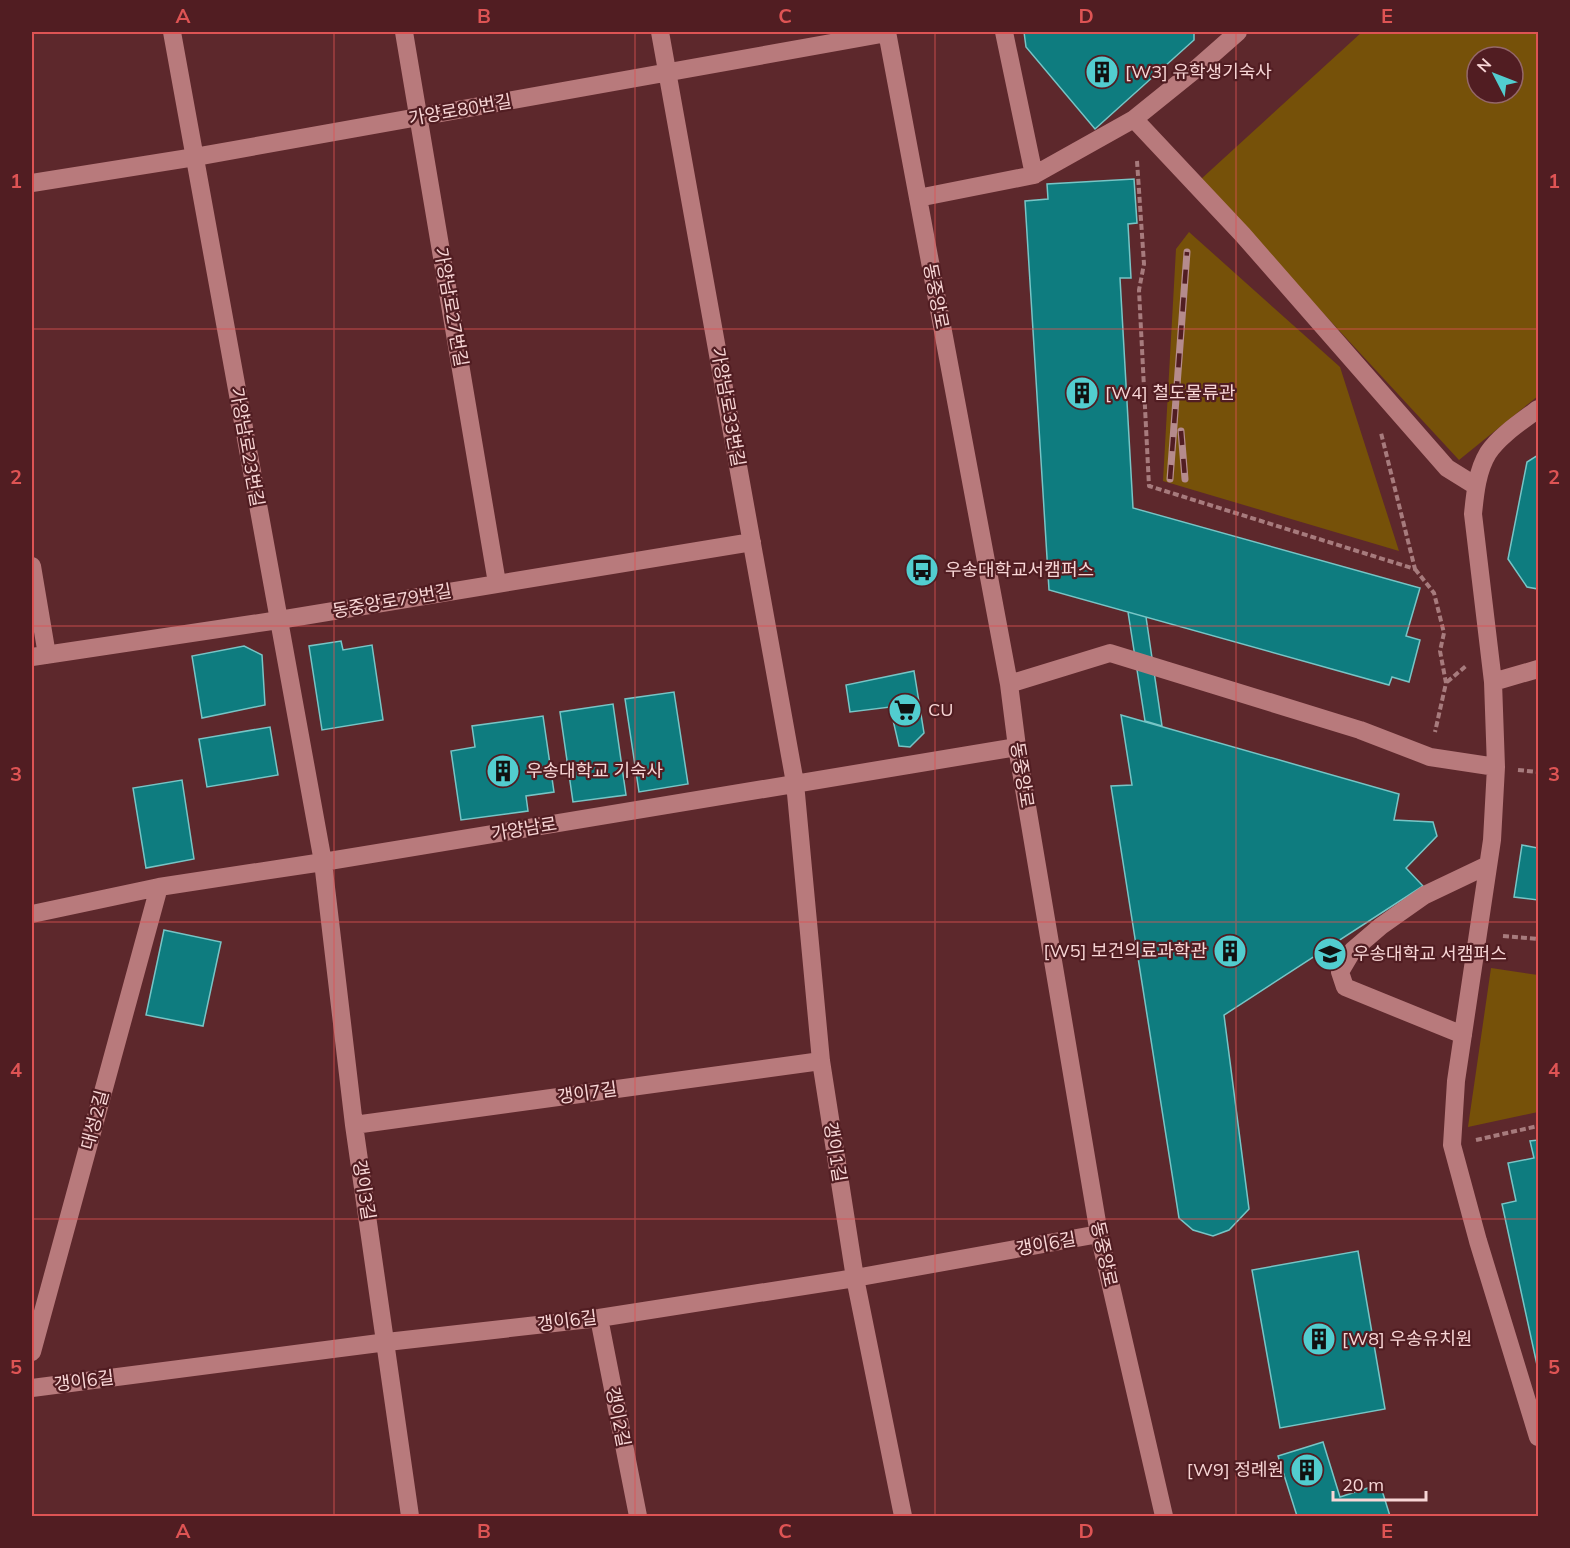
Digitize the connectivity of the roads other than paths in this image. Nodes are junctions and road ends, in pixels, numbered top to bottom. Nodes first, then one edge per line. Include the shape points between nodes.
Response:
1 (172, 32) edge
2 (404, 32) edge
3 (660, 32) edge
4 (887, 32) edge
5 (1004, 32) edge
6 (1238, 32) edge
7 (668, 73) junction
8 (418, 117) junction
9 (1134, 119) junction
10 (195, 157) junction
11 (1034, 175) junction
12 (32, 183) edge
13 (918, 198) junction
14 (1539, 409) edge
15 (1476, 486) junction
16 (752, 542) junction
17 (32, 566) edge
18 (497, 584) junction
19 (279, 620) junction
20 (39, 656) edge
21 (1539, 669) edge
22 (1493, 682) junction
23 (1009, 684) junction
24 (1017, 747) junction
25 (1496, 767) junction
26 (795, 783) junction
27 (323, 862) junction
28 (1488, 865) junction
29 (159, 887) junction
30 (32, 914) edge
31 (1463, 1035) junction
32 (821, 1061) junction
33 (354, 1125) junction
34 (1099, 1234) junction
35 (855, 1278) junction
36 (599, 1318) junction
37 (387, 1342) junction
38 (32, 1352) edge
39 (32, 1388) edge
40 (1539, 1437) edge
41 (410, 1516) edge
42 (638, 1516) edge
43 (903, 1516) edge
44 (1164, 1516) edge

1 - 10 street, 가양남로23번길
2 - 8 street, 가양남로27번길
3 - 7 street, 가양남로33번길
4 - 7 street, 가양로80번길
4 - 13 street, 동중앙로
5 - 11 street
6 - 9 street
7 - 8 street, 가양로80번길
7 - 16 street, 가양남로33번길
8 - 10 street, 가양로80번길
8 - 18 street, 가양남로27번길
9 - 11 street
9 - 15 street via 1243,235 1447,468
10 - 12 street, 가양로80번길
10 - 19 street, 가양남로23번길
11 - 13 street
13 - 23 street, 동중앙로
14 - 15 street via 1513,427 1488,453
15 - 22 street via 1473,514
16 - 18 street, 동중앙로79번길
16 - 26 street, 가양남로33번길
17 - 20 street
18 - 19 street, 동중앙로79번길
19 - 20 street, 동중앙로79번길
19 - 27 street, 가양남로23번길
21 - 22 street
22 - 25 street
23 - 24 street, 동중앙로
23 - 25 street via 1110,654 1360,730 1430,757
24 - 26 street, 가양남로
24 - 34 street, 동중앙로
25 - 28 street
26 - 27 street, 가양남로
26 - 32 street, 갱이1길
27 - 29 street, 가양남로
27 - 33 street, 갱이3길
28 - 31 street
28 - 31 street via 1425,895 1381,926 1353,950 1340,972 1345,987
29 - 30 street, 가양남로
29 - 38 street, 대성2길
31 - 40 street via 1452,1145
32 - 33 street, 갱이7길
32 - 35 street, 갱이1길
33 - 37 street, 갱이3길
34 - 35 street, 갱이6길
34 - 44 street, 동중앙로
35 - 36 street, 갱이6길
35 - 43 street, 갱이1길
36 - 37 street, 갱이6길
36 - 42 street, 갱이2길
37 - 39 street, 갱이6길
37 - 41 street, 갱이3길

